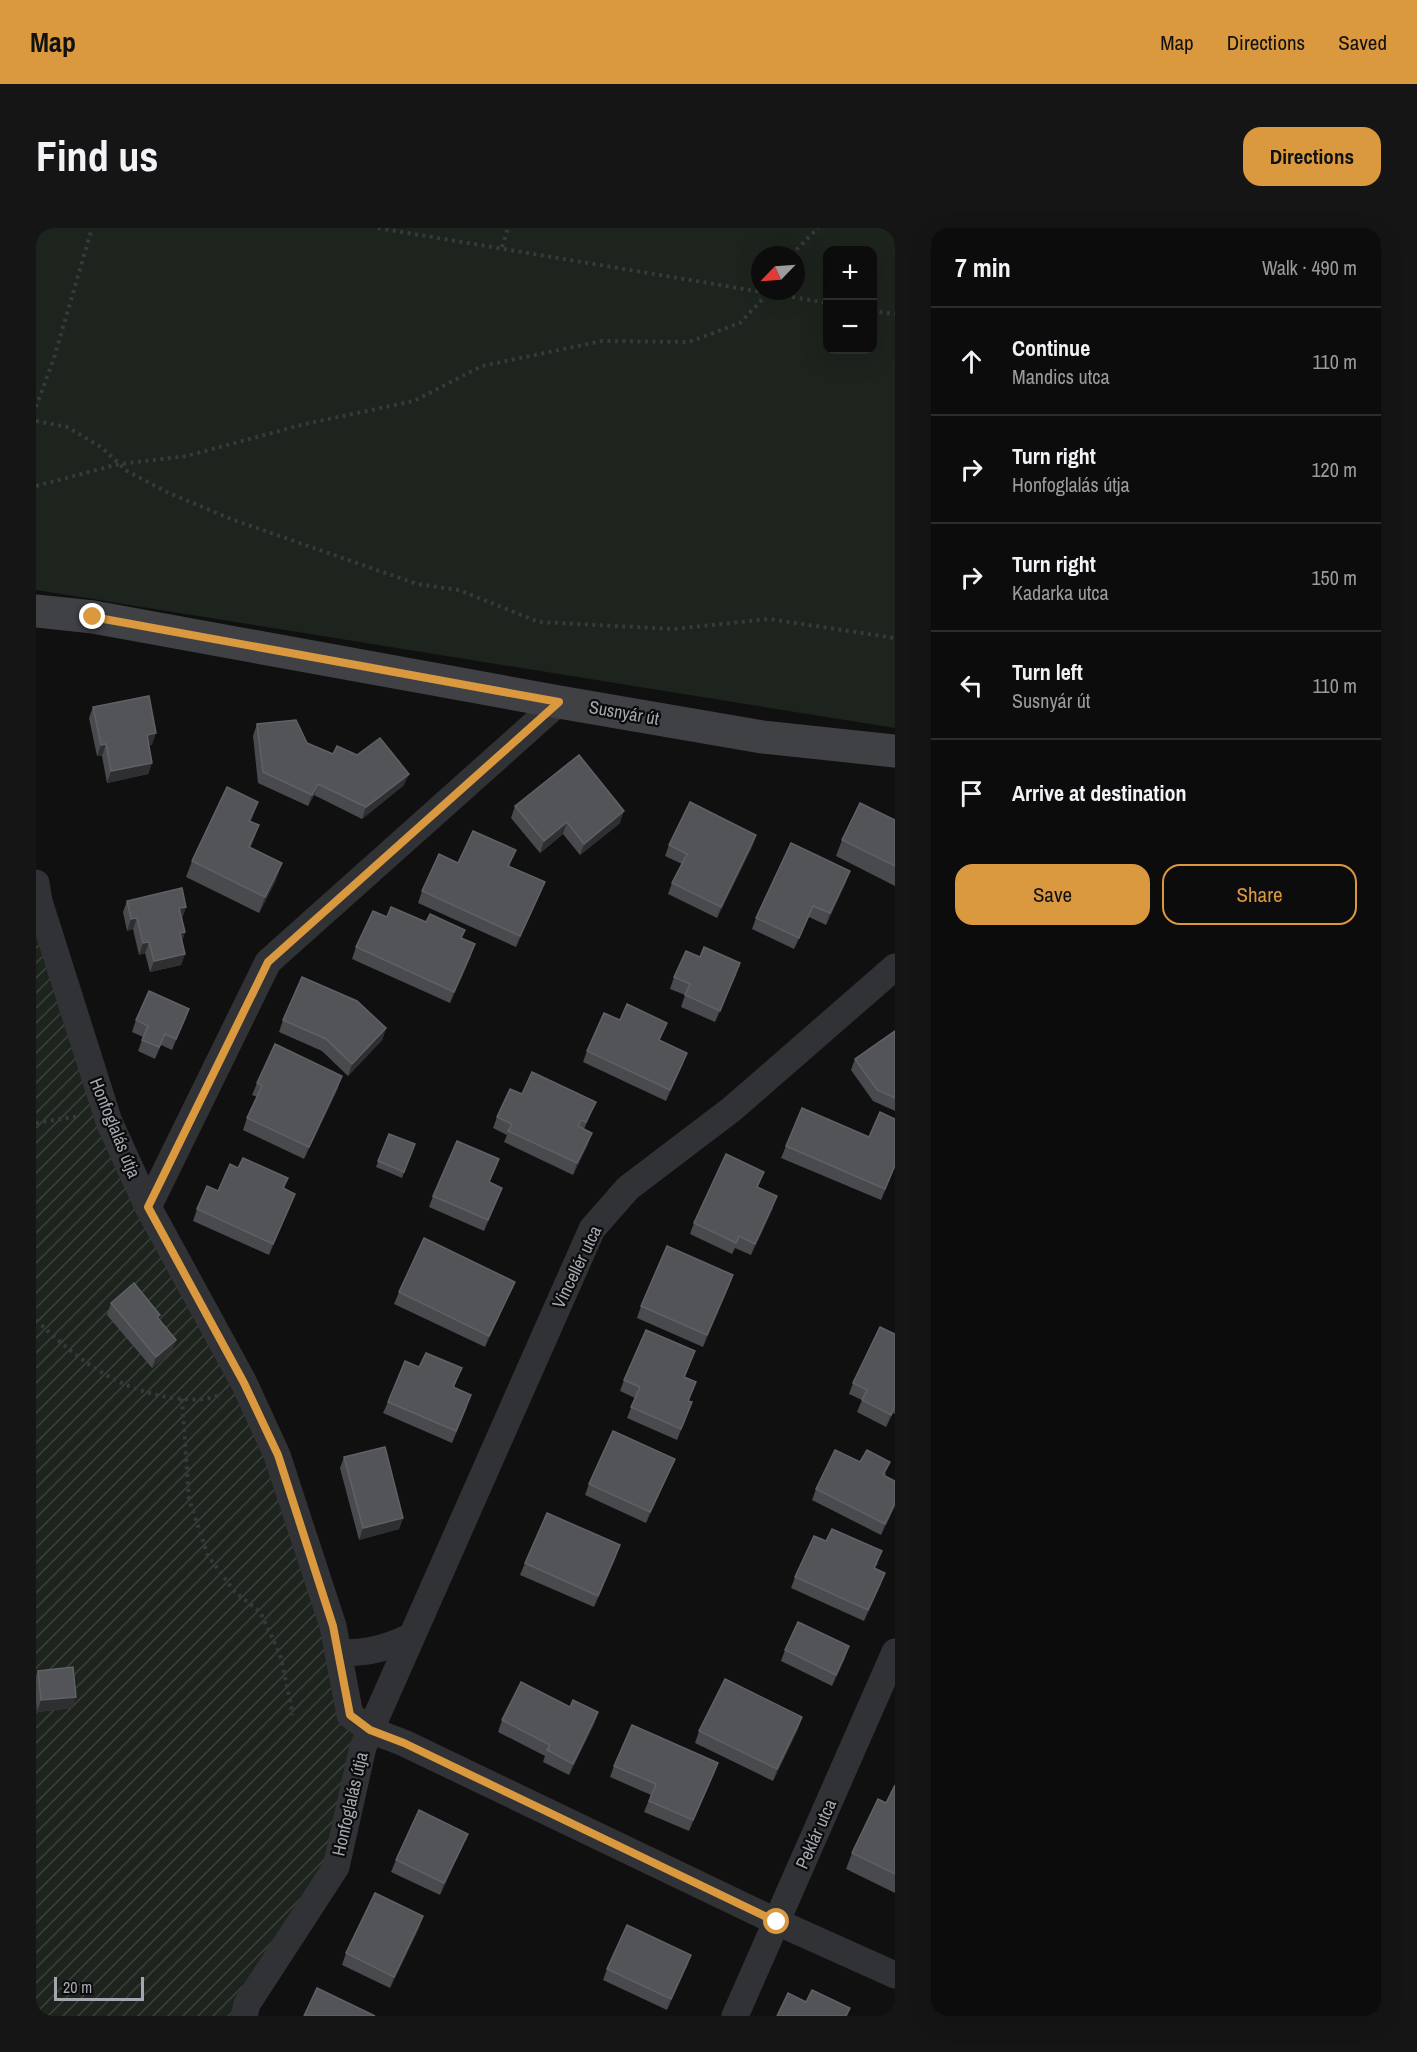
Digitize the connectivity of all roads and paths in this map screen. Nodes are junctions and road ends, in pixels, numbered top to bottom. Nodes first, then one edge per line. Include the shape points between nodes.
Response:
1 (92, 228) edge
2 (378, 228) edge
3 (508, 228) edge
4 (818, 228) edge
5 (800, 246) edge
6 (502, 247) junction
7 (751, 289) edge
8 (805, 299) edge
9 (762, 300) edge
10 (823, 302) edge
11 (877, 311) edge
12 (895, 314) edge
13 (36, 407) edge
14 (36, 421) edge
15 (119, 464) junction
16 (36, 486) edge
17 (36, 611) edge
18 (895, 638) edge
19 (559, 702) junction
20 (895, 751) edge
21 (36, 882) edge
22 (895, 968) edge
23 (109, 1122) junction
24 (36, 1123) edge
25 (148, 1207) junction
26 (36, 1320) edge
27 (244, 1383) junction
28 (182, 1399) junction
29 (410, 1637) junction
30 (895, 1652) edge
31 (339, 1653) junction
32 (293, 1714) dead end
33 (370, 1730) junction
34 (777, 1922) junction
35 (895, 1975) edge
36 (244, 2016) edge
37 (735, 2016) edge

1 - 13 path
2 - 6 path
3 - 6 path
4 - 5 path
6 - 7 path
8 - 10 path
9 - 15 path via 740,323 688,342 602,341 482,366 414,401 305,424 187,456
11 - 12 path
14 - 15 path via 67,427
15 - 16 path
15 - 18 path via 170,493 231,519 417,584 459,590 539,622 674,629 768,619
17 - 19 street, Susnyár út via 93,617
19 - 20 street, Susnyár út via 762,737
19 - 25 street via 268,962
21 - 23 street, Honfoglalás útja
22 - 29 street, Vincellér utca via 732,1109 628,1188 592,1229
23 - 24 path via 89,1115
23 - 25 street, Honfoglalás útja
25 - 27 street, Honfoglalás útja
26 - 28 path via 69,1351 108,1378 138,1390
27 - 28 path via 215,1397
27 - 31 street, Honfoglalás útja via 278,1455
28 - 32 path via 189,1499 208,1556 235,1592 260,1612 280,1654
29 - 31 street via 367,1653
29 - 33 street, Vincellér utca
30 - 34 street, Peklár utca
31 - 33 street, Honfoglalás útja via 350,1715
33 - 34 street
33 - 36 street, Honfoglalás útja via 356,1769 336,1867 247,2004
34 - 35 street
34 - 37 street, Peklár utca

